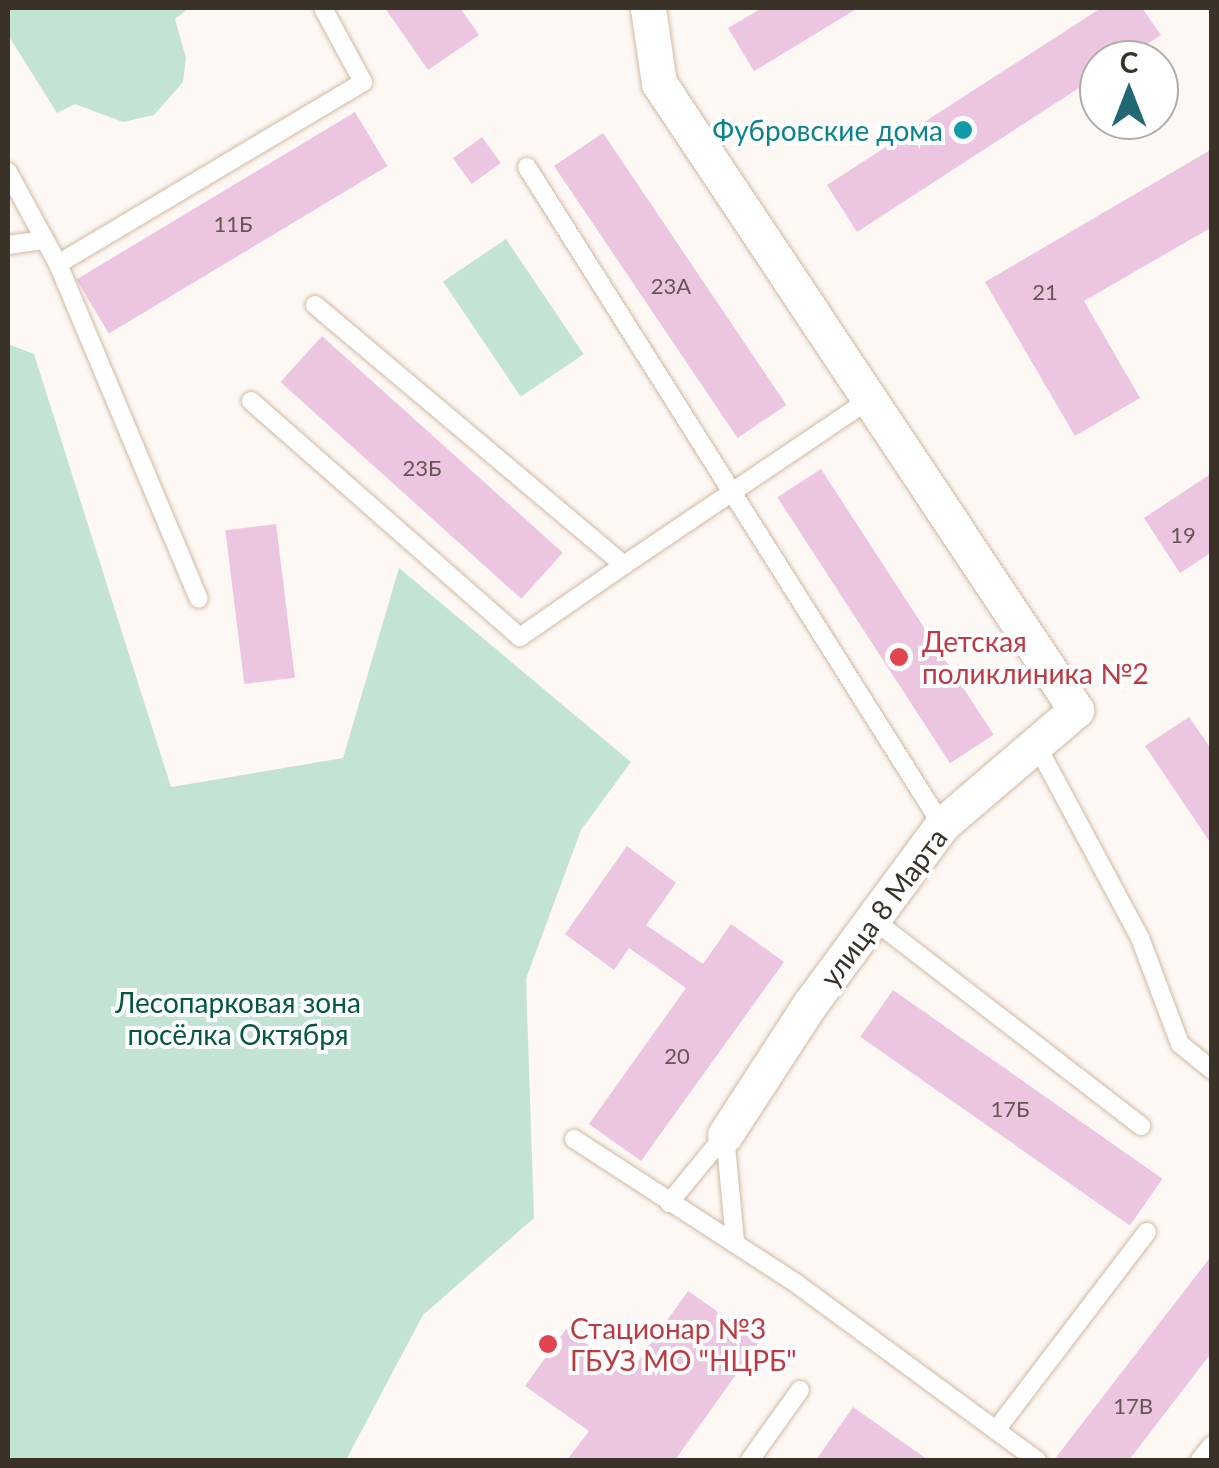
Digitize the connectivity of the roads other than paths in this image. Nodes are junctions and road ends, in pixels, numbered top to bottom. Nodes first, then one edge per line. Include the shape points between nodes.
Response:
1 (323, 8) edge
2 (648, 8) edge
3 (527, 167) dead end
4 (8, 172) edge
5 (45, 240) junction
6 (8, 245) edge
7 (58, 264) junction
8 (314, 304) dead end
9 (872, 398) junction
10 (251, 401) dead end
11 (734, 496) junction
12 (624, 565) junction
13 (199, 599) dead end
14 (1036, 744) junction
15 (942, 825) junction
16 (875, 921) junction
17 (1212, 1070) edge
18 (1141, 1126) dead end
19 (725, 1135) junction
20 (574, 1139) dead end
21 (670, 1203) junction
22 (1148, 1232) dead end
23 (735, 1241) junction
24 (800, 1390) dead end
25 (996, 1430) junction
26 (1212, 1445) edge
27 (750, 1460) edge
28 (1037, 1460) edge
29 (1200, 1460) edge

1 - 7 lane via 363,82
2 - 9 street via 659,83
3 - 11 lane
4 - 5 lane
5 - 6 lane
5 - 7 lane
7 - 13 lane
8 - 12 lane
9 - 11 lane
9 - 14 street, улица 8 Марта via 1076,710
10 - 12 lane via 520,637
11 - 12 lane
11 - 15 lane
14 - 15 street, улица 8 Марта
14 - 17 lane via 1140,938 1180,1044
15 - 16 street, улица 8 Марта
16 - 18 lane
16 - 19 street, улица 8 Марта via 810,1004
19 - 21 lane
19 - 23 lane
20 - 21 lane
21 - 23 lane
22 - 25 lane
23 - 25 lane
24 - 27 lane
25 - 28 lane
26 - 29 lane

